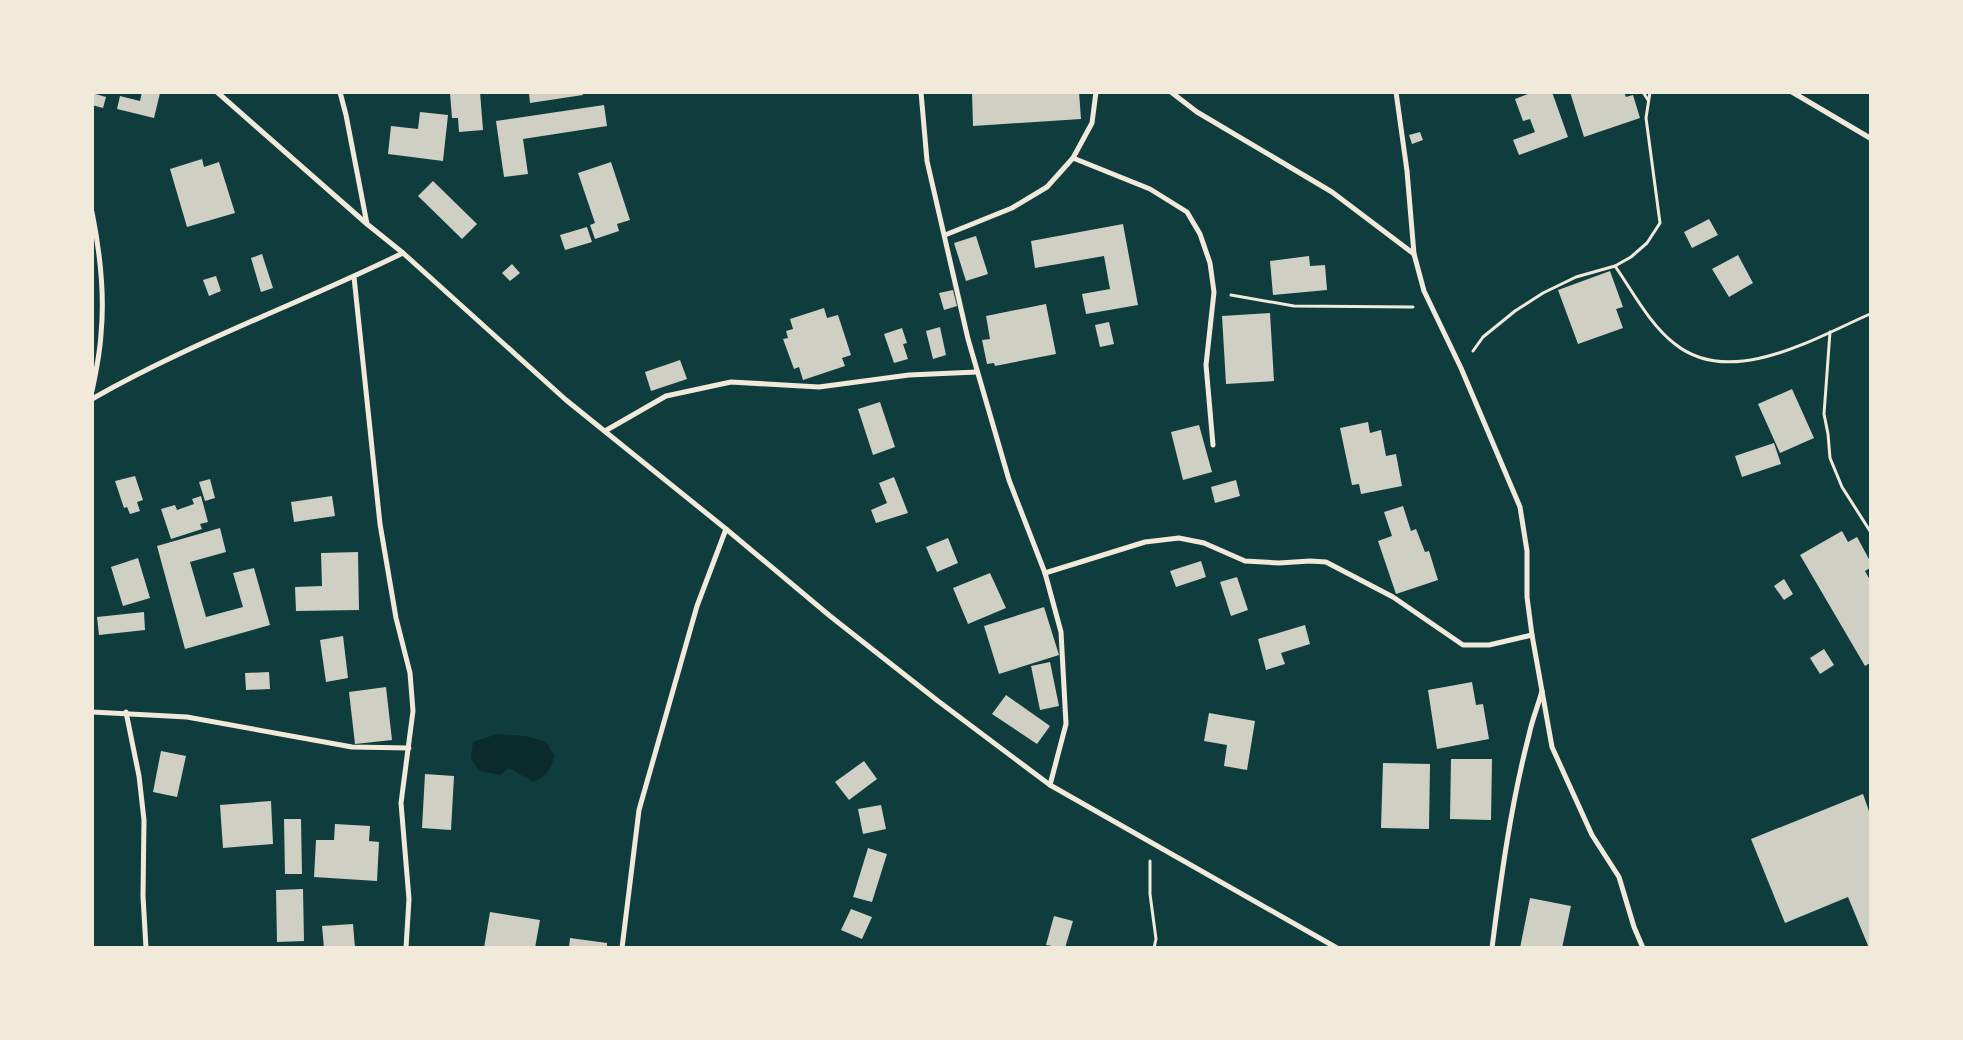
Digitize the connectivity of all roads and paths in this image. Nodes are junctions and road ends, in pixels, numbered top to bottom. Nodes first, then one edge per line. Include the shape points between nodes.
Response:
1 (217, 92) edge
2 (340, 92) edge
3 (921, 92) edge
4 (1096, 92) edge
5 (1171, 92) edge
6 (1396, 92) edge
7 (1643, 92) edge
8 (1650, 92) edge
9 (1792, 92) edge
10 (1649, 101) junction
11 (1870, 138) edge
12 (1073, 158) junction
13 (92, 212) edge
14 (367, 224) junction
15 (945, 235) junction
16 (404, 253) junction
17 (1414, 254) junction
18 (1615, 266) junction
19 (354, 277) junction
20 (1214, 292) junction
21 (1432, 307) junction
22 (1870, 314) edge
23 (1830, 332) junction
24 (1461, 368) junction
25 (977, 372) junction
26 (92, 391) edge
27 (92, 399) edge
28 (605, 431) junction
29 (1213, 445) dead end
30 (726, 529) junction
31 (1870, 530) edge
32 (1045, 573) junction
33 (1532, 635) junction
34 (1542, 687) junction
35 (92, 712) edge
36 (126, 712) junction
37 (410, 748) junction
38 (1050, 786) junction
39 (1150, 842) junction
40 (146, 948) edge
41 (406, 948) edge
42 (622, 948) edge
43 (1154, 948) edge
44 (1337, 948) edge
45 (1492, 948) edge
46 (1643, 948) edge

1 - 14 street
2 - 14 street
3 - 15 street via 926,161
4 - 12 street via 1092,123
5 - 17 street via 1197,112 1332,192
6 - 17 street
7 - 10 path
8 - 10 path
9 - 11 street
10 - 18 path via 1646,118 1660,223 1647,243
12 - 15 street via 1047,187 1012,208
12 - 20 street via 1150,189 1187,212 1200,234 1210,263
13 - 26 street via 103,293 101,336
14 - 16 street
15 - 25 street
16 - 19 street
16 - 28 street via 566,400
17 - 21 street
18 - 23 path via 1650,318 1674,344 1699,359 1741,362 1782,353
18 - 24 path via 1576,277 1543,292 1483,337
19 - 27 street via 224,334
19 - 37 street via 380,524 396,618 410,673 413,710
20 - 21 path via 1294,306
20 - 29 street via 1206,365
21 - 24 street
22 - 23 path
23 - 31 path via 1824,414 1830,458 1842,487
24 - 33 street via 1520,507 1527,551 1527,597
25 - 28 street via 909,375 819,387 731,382 666,396
25 - 32 street via 1009,480
28 - 30 street
30 - 38 street via 845,628
30 - 42 street via 697,606 639,810
32 - 33 street via 1145,542 1179,538 1204,543 1245,561 1326,562 1393,597 1463,645 1489,645
32 - 38 street via 1061,632 1066,724
33 - 34 street
34 - 45 street via 1516,796
34 - 46 street via 1552,747 1592,835 1619,877
35 - 36 street
36 - 37 street via 188,717 352,747
36 - 40 street via 144,820
37 - 41 street via 401,803 409,899
38 - 39 street
39 - 43 path
39 - 44 street

